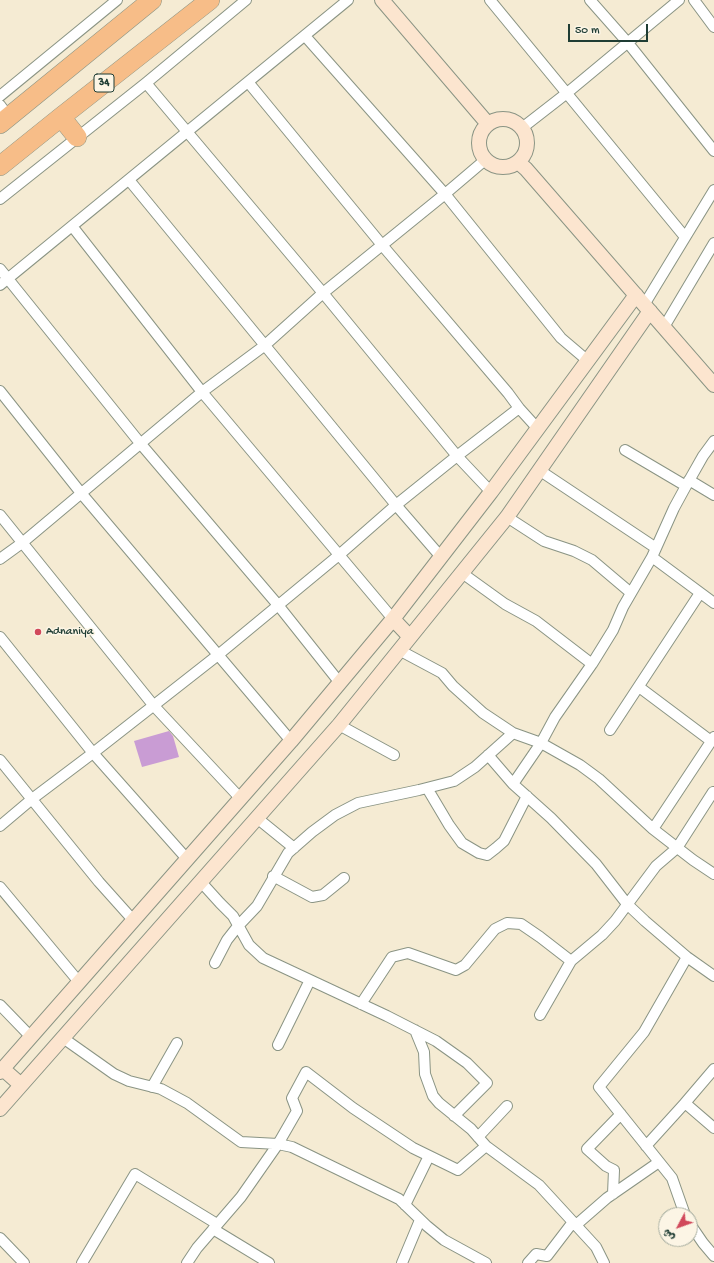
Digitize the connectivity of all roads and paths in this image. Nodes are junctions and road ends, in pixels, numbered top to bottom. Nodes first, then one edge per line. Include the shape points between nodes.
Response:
1 (117, 0) edge
2 (152, 0) edge
3 (210, 0) edge
4 (246, 0) edge
5 (348, 0) edge
6 (382, 0) edge
7 (490, 0) edge
8 (590, 0) edge
9 (679, 0) edge
10 (694, 0) edge
11 (714, 27) edge
12 (305, 36) junction
13 (628, 43) junction
14 (248, 82) junction
15 (146, 83) junction
16 (567, 93) junction
17 (0, 96) edge
18 (3, 115) edge
19 (61, 117) junction
20 (488, 124) junction
21 (522, 128) junction
22 (187, 132) junction
23 (77, 137) junction
24 (714, 151) edge
25 (485, 160) junction
26 (518, 162) junction
27 (0, 166) edge
28 (129, 180) junction
29 (714, 190) edge
30 (445, 194) junction
31 (0, 199) edge
32 (72, 226) junction
33 (685, 237) junction
34 (714, 243) edge
35 (382, 245) junction
36 (0, 269) edge
37 (8, 278) junction
38 (0, 285) edge
39 (323, 293) junction
40 (643, 304) junction
41 (664, 327) junction
42 (264, 346) junction
43 (588, 361) junction
44 (714, 385) edge
45 (0, 391) edge
46 (202, 392) junction
47 (519, 408) junction
48 (538, 428) junction
49 (714, 441) edge
50 (140, 443) junction
51 (625, 450) dead end
52 (457, 456) junction
53 (539, 470) junction
54 (687, 483) junction
55 (491, 492) junction
56 (81, 493) junction
57 (714, 495) edge
58 (396, 505) junction
59 (0, 515) edge
60 (506, 517) junction
61 (22, 543) junction
62 (654, 552) junction
63 (339, 555) junction
64 (441, 557) junction
65 (0, 559) edge
66 (462, 572) junction
67 (631, 593) junction
68 (700, 593) junction
69 (714, 603) edge
70 (278, 605) junction
71 (393, 620) junction
72 (0, 637) edge
73 (410, 637) junction
74 (399, 650) junction
75 (218, 655) junction
76 (592, 664) junction
77 (340, 683) junction
78 (639, 687) junction
79 (154, 706) junction
80 (339, 725) junction
81 (610, 730) dead end
82 (513, 733) junction
83 (713, 739) edge
84 (291, 741) junction
85 (541, 743) junction
86 (93, 753) junction
87 (394, 755) dead end
88 (488, 755) junction
89 (0, 760) edge
90 (513, 784) junction
91 (427, 788) junction
92 (713, 792) dead end
93 (527, 796) junction
94 (32, 799) junction
95 (241, 799) junction
96 (257, 818) junction
97 (0, 826) edge
98 (653, 829) junction
99 (294, 848) junction
100 (677, 848) junction
101 (187, 859) junction
102 (714, 874) edge
103 (273, 876) junction
104 (344, 878) dead end
105 (200, 882) junction
106 (0, 887) edge
107 (627, 904) junction
108 (133, 920) junction
109 (238, 926) junction
110 (687, 956) junction
111 (571, 961) junction
112 (216, 963) dead end
113 (714, 976) edge
114 (310, 980) junction
115 (79, 982) junction
116 (361, 1004) junction
117 (0, 1005) edge
118 (540, 1015) dead end
119 (415, 1030) junction
120 (31, 1037) junction
121 (63, 1038) junction
122 (177, 1043) dead end
123 (278, 1044) dead end
124 (714, 1069) edge
125 (1, 1070) edge
126 (21, 1085) junction
127 (152, 1087) junction
128 (685, 1103) junction
129 (507, 1106) dead end
130 (0, 1109) edge
131 (621, 1114) junction
132 (454, 1116) junction
133 (714, 1128) edge
134 (478, 1138) junction
135 (278, 1144) junction
136 (486, 1146) junction
137 (646, 1146) junction
138 (429, 1156) junction
139 (659, 1162) junction
140 (613, 1194) junction
141 (405, 1205) junction
142 (682, 1207) edge
143 (420, 1220) junction
144 (575, 1224) junction
145 (215, 1227) junction
146 (698, 1232) edge
147 (0, 1238) edge
148 (710, 1244) edge
149 (714, 1256) edge
150 (24, 1263) edge
151 (82, 1263) edge
152 (187, 1263) edge
153 (269, 1263) edge
154 (402, 1263) edge
155 (486, 1263) edge
156 (528, 1263) edge
157 (604, 1263) edge

1 - 17 street
2 - 18 highway
3 - 19 highway, 34
4 - 15 street
5 - 12 street
6 - 20 street
7 - 16 street
8 - 13 street
9 - 13 street
10 - 11 street
12 - 14 street
12 - 30 street
13 - 16 street
13 - 24 street
14 - 22 street
14 - 35 street
15 - 22 street
15 - 23 street
16 - 21 street
16 - 33 street
19 - 23 highway
19 - 27 highway, 34
20 - 21 street via 506,119
20 - 25 street via 479,140
21 - 26 street via 527,146
22 - 28 street
22 - 39 street
23 - 31 street
25 - 26 street via 500,167
25 - 30 street
26 - 40 street
28 - 32 street
28 - 42 street
29 - 33 street
30 - 35 street
30 - 43 street via 561,338
32 - 37 street
32 - 46 street
33 - 40 street
34 - 41 street
35 - 39 street
35 - 47 street
36 - 37 street
37 - 38 street
37 - 50 street
39 - 42 street
39 - 52 street
40 - 41 street
40 - 43 street
40 - 53 street
41 - 44 street
42 - 46 street
42 - 58 street
43 - 48 street
45 - 56 street
46 - 50 street
46 - 63 street
47 - 48 street
47 - 52 street
48 - 55 street
49 - 54 street
50 - 56 street
50 - 70 street
51 - 54 street
52 - 55 street
52 - 58 street
53 - 60 street
53 - 62 street
54 - 57 street
54 - 62 street
55 - 64 street
56 - 61 street
56 - 75 street
58 - 63 street
58 - 64 street
59 - 61 street
60 - 66 street
60 - 67 street via 544,541 592,560
61 - 65 street
61 - 79 street
62 - 67 street
62 - 68 street
63 - 70 street
63 - 71 street
64 - 71 street
66 - 73 street
66 - 76 street via 505,604 536,621
67 - 76 street via 613,630
68 - 69 street
68 - 78 street
70 - 75 street
70 - 77 street
71 - 73 street
71 - 77 street
72 - 86 street
73 - 74 street
74 - 80 street
74 - 82 street via 442,673 483,713
75 - 79 street
75 - 84 street
76 - 85 street
77 - 84 street
78 - 81 street
78 - 83 street
79 - 86 street
79 - 95 street
80 - 87 street
80 - 96 street
82 - 85 street
82 - 88 street
83 - 98 street
84 - 95 street
85 - 90 street
85 - 98 street via 599,779
86 - 94 street
86 - 101 street
88 - 90 street
88 - 91 street via 454,781
89 - 94 street
90 - 93 street
91 - 93 street via 462,843 487,855 504,841
91 - 99 street via 358,802 335,815
92 - 100 street
93 - 107 street via 596,864
94 - 97 street
94 - 108 street
95 - 101 street
96 - 99 street
96 - 105 street
98 - 100 street
99 - 103 street
100 - 102 street
100 - 107 street via 656,866
101 - 108 street
103 - 104 street via 312,897 323,895
103 - 109 street via 257,906
105 - 109 street via 233,916
105 - 121 street
106 - 115 street
107 - 110 street
107 - 111 street via 615,922
108 - 115 street
109 - 112 street via 227,940
109 - 114 street via 249,945 263,958
110 - 113 street
110 - 131 street via 644,1032 599,1087
111 - 116 street via 521,924 508,923 495,929 464,965 456,970 408,953 392,957
111 - 118 street
114 - 116 street
114 - 123 street
115 - 120 street
116 - 119 street
117 - 120 street
119 - 132 street via 424,1052 425,1074 432,1096
119 - 132 street via 467,1062 487,1083
120 - 125 street
121 - 126 street
121 - 127 street via 114,1074
122 - 127 street
124 - 128 street
125 - 126 street
126 - 130 street
127 - 135 street via 187,1103 241,1142
128 - 133 street
128 - 137 street
129 - 134 street
131 - 137 street
131 - 140 street via 587,1149 614,1170
132 - 134 street
134 - 136 street
135 - 138 street via 297,1110 292,1098 306,1072 353,1108
135 - 141 street via 292,1147 399,1199
135 - 145 street via 241,1197
136 - 138 street via 458,1170
136 - 144 street via 539,1185
137 - 139 street
138 - 141 street
139 - 140 street
139 - 142 street via 672,1178
140 - 144 street
141 - 143 street
143 - 154 street
143 - 155 street via 444,1240
144 - 156 street via 547,1256 536,1254
144 - 157 street via 596,1247
145 - 151 street via 135,1174
145 - 152 street
145 - 153 street
146 - 148 street
147 - 150 street
148 - 149 street

